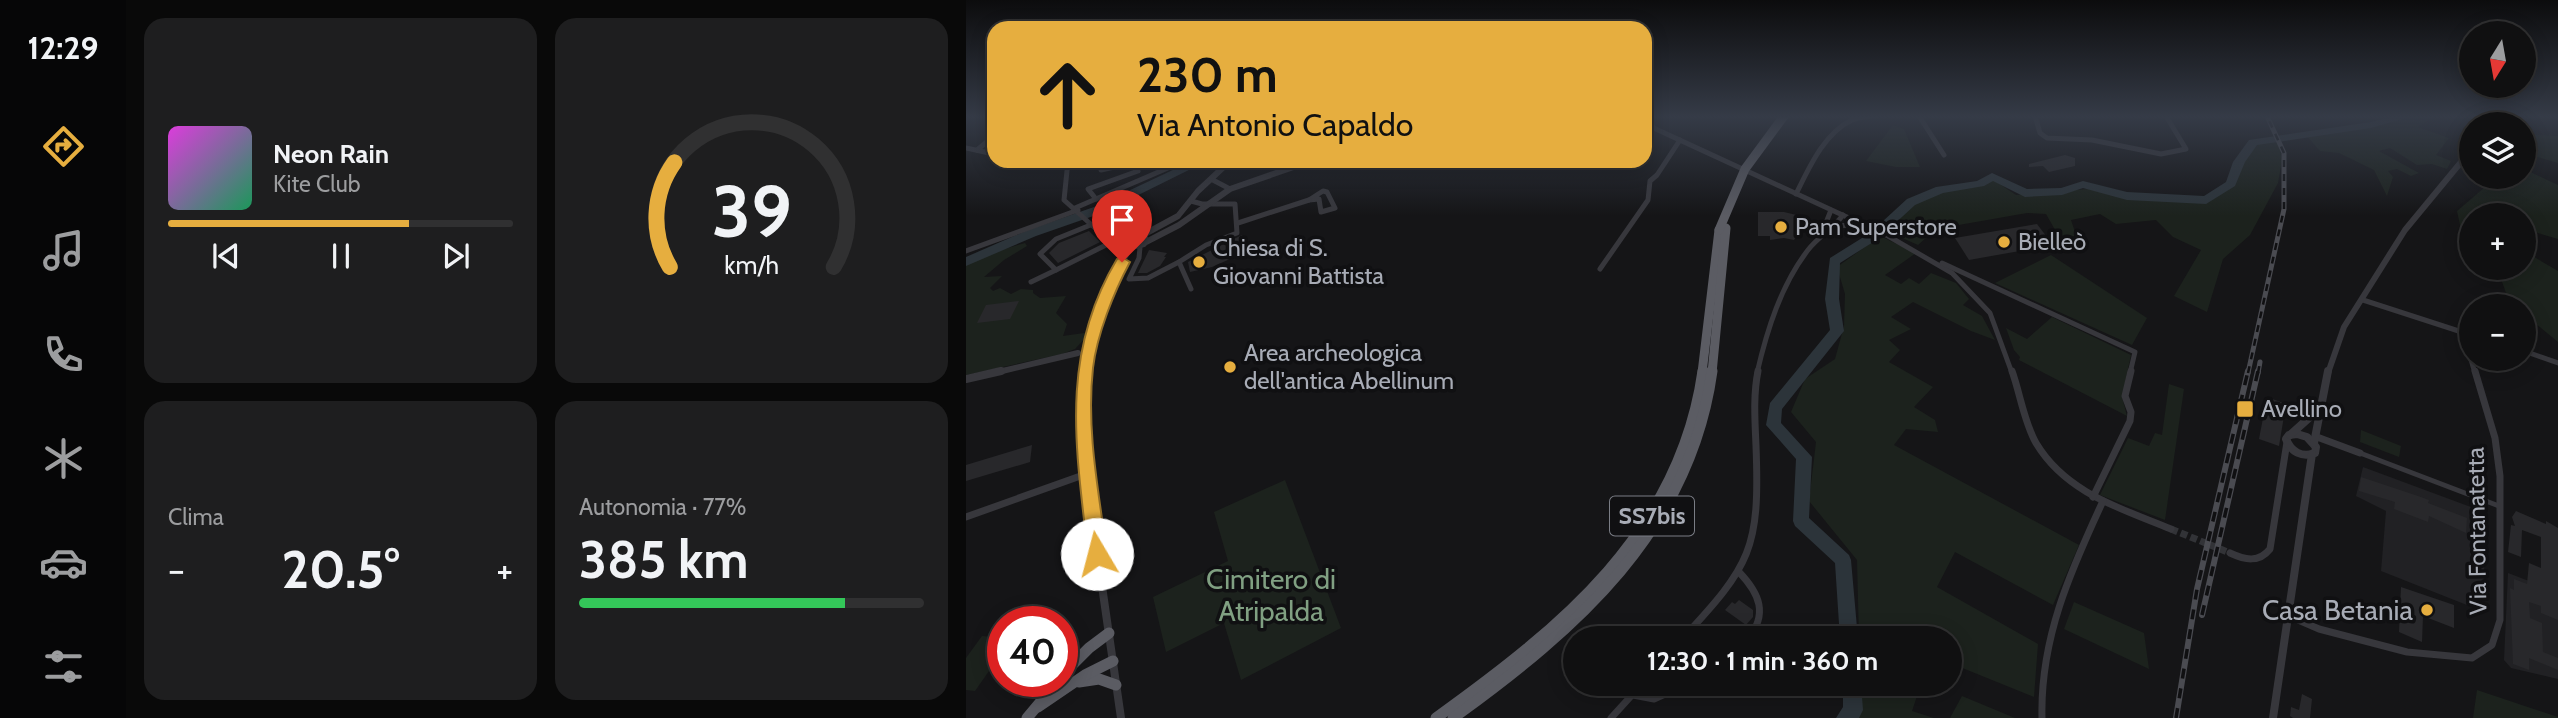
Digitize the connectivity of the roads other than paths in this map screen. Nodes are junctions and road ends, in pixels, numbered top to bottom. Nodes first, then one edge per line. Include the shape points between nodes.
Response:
1 (977, 150) edge
2 (1674, 150) edge
3 (1699, 150) edge
4 (1756, 150) edge
5 (1765, 150) edge
6 (1822, 150) edge
7 (1940, 150) edge
8 (2142, 150) edge
9 (2183, 150) edge
10 (987, 152) edge
11 (1944, 155) dead end
12 (2459, 164) edge
13 (1067, 168) edge
14 (1110, 168) edge
15 (1139, 168) edge
16 (1168, 168) edge
17 (1223, 168) edge
18 (1291, 168) edge
19 (1101, 170) dead end
20 (1138, 171) junction
21 (1211, 179) junction
22 (1140, 180) junction
23 (1230, 189) junction
24 (1797, 194) junction
25 (1096, 199) junction
26 (1309, 200) junction
27 (1191, 201) junction
28 (1205, 204) junction
29 (1077, 210) junction
30 (1831, 210) junction
31 (1842, 215) junction
32 (1092, 223) junction
33 (1238, 223) junction
34 (1860, 223) junction
35 (1835, 227) junction
36 (1723, 229) junction
37 (1823, 230) junction
38 (1106, 236) junction
39 (1131, 239) joint
40 (1113, 245) junction
41 (1134, 249) junction
42 (966, 251) edge
43 (1933, 261) junction
44 (1179, 262) junction
45 (1600, 269) dead end
46 (1056, 270) junction
47 (1031, 282) dead end
48 (1191, 289) dead end
49 (2363, 300) junction
50 (2459, 331) edge
51 (1083, 355) junction
52 (2536, 355) edge
53 (2558, 363) edge
54 (2477, 371) edge
55 (966, 379) edge
56 (2321, 408) junction
57 (2288, 438) junction
58 (2316, 440) junction
59 (2360, 453) joint
60 (2304, 454) junction
61 (2284, 458) junction
62 (1086, 474) junction
63 (2093, 497) junction
64 (2103, 501) junction
65 (2499, 506) junction
66 (966, 517) edge
67 (2171, 529) tunnel mouth
68 (2230, 553) tunnel mouth
69 (1739, 572) junction
70 (2289, 616) junction
71 (1693, 626) edge
72 (1757, 626) edge
73 (1109, 633) junction
74 (1078, 659) edge
75 (1113, 661) junction
76 (1078, 681) edge
77 (1078, 682) edge
78 (1116, 685) junction
79 (1632, 696) edge
80 (1635, 696) edge
81 (1662, 696) edge
82 (1046, 697) edge
83 (1053, 697) edge
84 (1038, 707) junction
85 (1027, 718) edge
86 (1121, 718) edge
87 (1436, 718) edge
88 (1453, 718) edge
89 (1611, 718) edge
90 (2042, 718) edge
91 (2273, 718) edge

1 - 10 street
2 - 45 street via 1650,181 1648,200
3 - 24 street
4 - 36 highway, SS7bis, bridge via 1735,185
5 - 36 highway, SS7bis, bridge via 1751,168
6 - 24 street
7 - 11 street
8 - 9 street
12 - 49 street via 2405,230
13 - 29 street via 1063,197
14 - 19 street
15 - 20 street
16 - 22 street
17 - 21 street
18 - 23 street
20 - 22 street
20 - 25 street via 1088,189
21 - 23 street
21 - 27 street
22 - 25 street
23 - 28 street
24 - 30 street
25 - 29 street
26 - 26 street via 1328,192 1335,208 1321,212 1319,199
26 - 33 street
27 - 28 street
27 - 41 street
28 - 33 street via 1235,204
28 - 41 street via 1179,225
29 - 32 street
29 - 42 street
30 - 31 street
30 - 37 street
31 - 34 street
31 - 35 street
31 - 37 street
32 - 38 street
32 - 46 street via 1041,250
33 - 44 street via 1237,233
34 - 35 street
34 - 43 street
35 - 37 street
36 - 87 highway, SS7bis via 1712,265 1697,406 1681,463 1648,524 1594,591 1558,626
36 - 88 highway, SS7bis via 1707,401 1692,456 1668,507 1640,551 1600,598 1532,659
37 - 69 street via 1793,273 1758,368 1758,506 1749,552
38 - 39 street
38 - 40 street
39 - 41 street
40 - 41 street
40 - 46 street
41 - 44 street via 1139,258 1129,279 1133,281
41 - 51 street via 1107,291 1094,337
43 - 63 street via 1952,273 1990,313 2035,441 2057,472
43 - 63 street via 1954,266 2135,352 2125,396 2130,421
44 - 48 street
46 - 47 street
49 - 50 street, Via Fontanatetta
49 - 56 street via 2344,327 2330,361
51 - 55 street
51 - 62 street
52 - 53 street
54 - 65 street, Via Fontanatetta via 2496,438
56 - 57 street
56 - 58 street
57 - 58 street via 2302,435
57 - 60 street
57 - 61 street
58 - 59 street
58 - 60 street via 2316,450
59 - 65 street
60 - 61 street via 2288,453
60 - 70 street via 2310,468
61 - 68 street via 2270,549 2259,560
62 - 66 street
62 - 73 street
63 - 64 street
64 - 67 street
64 - 90 street via 2049,630 2039,691
65 - 70 street, Via Fontanatetta via 2500,620 2492,646 2472,659 2407,652 2319,629
69 - 71 street
69 - 72 street via 1751,584 1763,610
70 - 91 street
73 - 74 highway
73 - 75 street
75 - 76 highway
75 - 78 street
77 - 78 highway via 1099,679
78 - 86 street
79 - 89 street
80 - 81 street
82 - 84 highway
83 - 84 highway
84 - 85 highway

